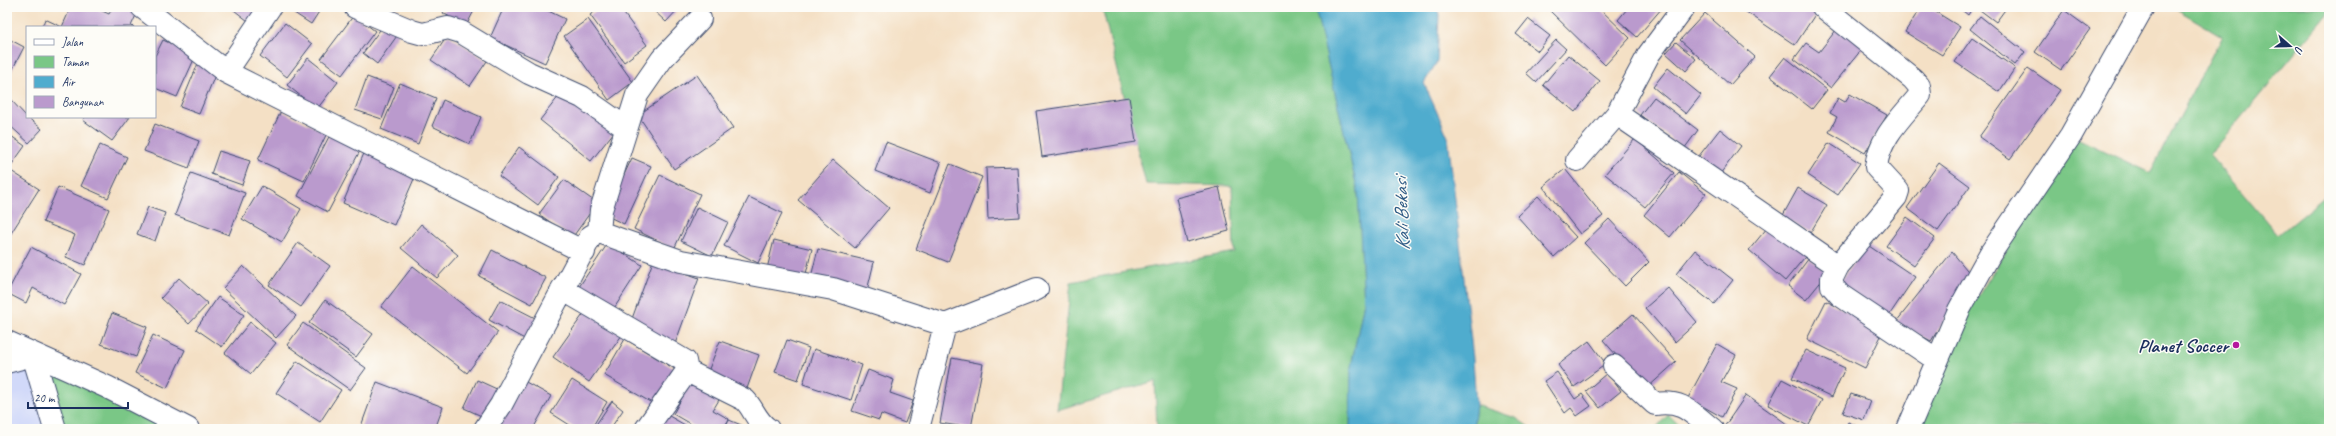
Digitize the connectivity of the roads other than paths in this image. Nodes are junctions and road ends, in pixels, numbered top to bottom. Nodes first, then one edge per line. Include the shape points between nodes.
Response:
1 (142, 7) edge
2 (270, 7) edge
3 (355, 7) edge
4 (1684, 7) edge
5 (1823, 7) edge
6 (2143, 7) edge
7 (700, 19) dead end
8 (226, 72) junction
9 (1617, 114) junction
10 (626, 128) junction
11 (1577, 160) dead end
12 (599, 232) junction
13 (584, 252) junction
14 (1838, 266) junction
15 (562, 288) junction
16 (1037, 289) dead end
17 (945, 325) junction
18 (7, 342) edge
19 (33, 355) junction
20 (1937, 360) junction
21 (7, 362) edge
22 (1614, 366) dead end
23 (687, 371) junction
24 (55, 429) edge
25 (188, 429) edge
26 (485, 429) edge
27 (646, 429) edge
28 (768, 429) edge
29 (918, 429) edge
30 (1712, 429) edge
31 (1908, 429) edge

1 - 8 street
2 - 8 street
3 - 10 street via 423,34 448,28 461,32 530,73 582,97
4 - 9 street via 1649,54
5 - 14 street via 1913,79 1919,86 1920,95 1884,140 1877,153 1876,167 1898,191 1896,197
6 - 20 street via 2071,135 1990,254 1959,310
7 - 10 street via 658,65 638,95
8 - 13 street
9 - 11 street
9 - 14 street
10 - 12 street via 601,210
12 - 13 street via 591,236
12 - 17 street via 681,261 833,289
13 - 15 street
14 - 20 street via 1832,278 1832,286 1840,295
15 - 23 street via 685,361
15 - 26 street via 501,405
16 - 17 street
17 - 29 street
18 - 19 street
19 - 21 street
19 - 24 street
19 - 25 street via 107,387
20 - 31 street
22 - 30 street via 1655,404 1671,402 1682,406
23 - 27 street
23 - 28 street via 744,400 751,406 757,420

